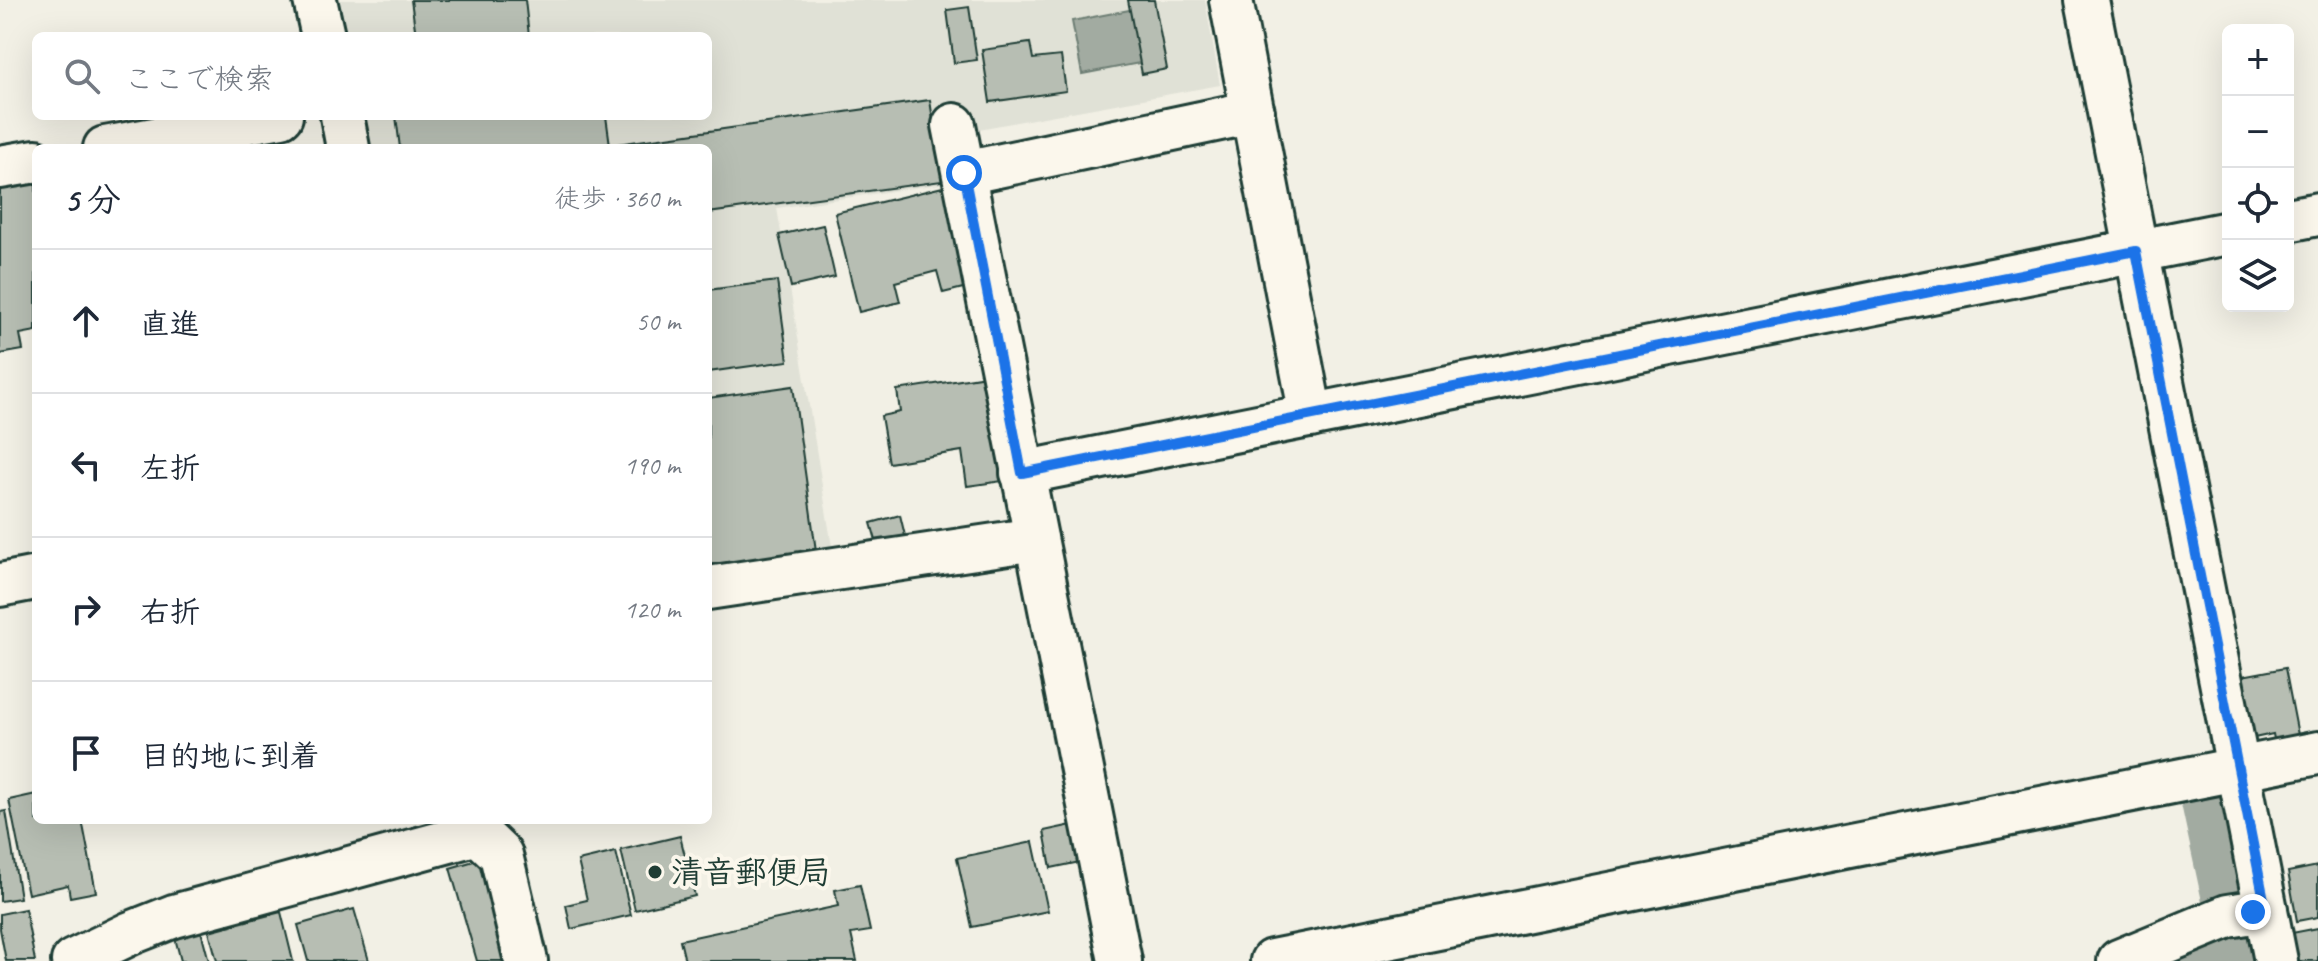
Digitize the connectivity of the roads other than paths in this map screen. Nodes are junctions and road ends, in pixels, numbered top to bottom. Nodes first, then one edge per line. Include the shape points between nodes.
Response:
1 (315, 0) edge
2 (1231, 0) edge
3 (2087, 0) edge
4 (322, 32) edge
5 (1253, 112) junction
6 (259, 120) edge
7 (343, 120) edge
8 (954, 125) dead end
9 (127, 144) edge
10 (347, 144) edge
11 (32, 162) edge
12 (0, 167) edge
13 (964, 173) junction
14 (2318, 214) edge
15 (2294, 219) edge
16 (2222, 234) edge
17 (2136, 251) junction
18 (1311, 416) junction
19 (1022, 473) junction
20 (1036, 539) junction
21 (32, 579) edge
22 (0, 585) edge
23 (712, 587) edge
24 (2318, 753) edge
25 (2237, 769) junction
26 (477, 827) edge
27 (2249, 913) junction
28 (1345, 954) edge
29 (73, 961) edge
30 (526, 961) edge
31 (1120, 961) edge
32 (1272, 961) edge
33 (2119, 961) edge
34 (2276, 961) edge

1 - 4 street
2 - 5 street
3 - 17 street
5 - 13 street
5 - 18 street
6 - 9 street
7 - 10 street
8 - 13 street
11 - 12 street
13 - 19 street
14 - 15 street
16 - 17 street
17 - 18 street
17 - 25 street
18 - 19 street
19 - 20 street
20 - 23 street
20 - 31 street
21 - 22 street
24 - 25 street
25 - 27 street
25 - 28 street
26 - 29 street via 174,916
26 - 30 street via 501,855
27 - 33 street
27 - 34 street
28 - 32 street

